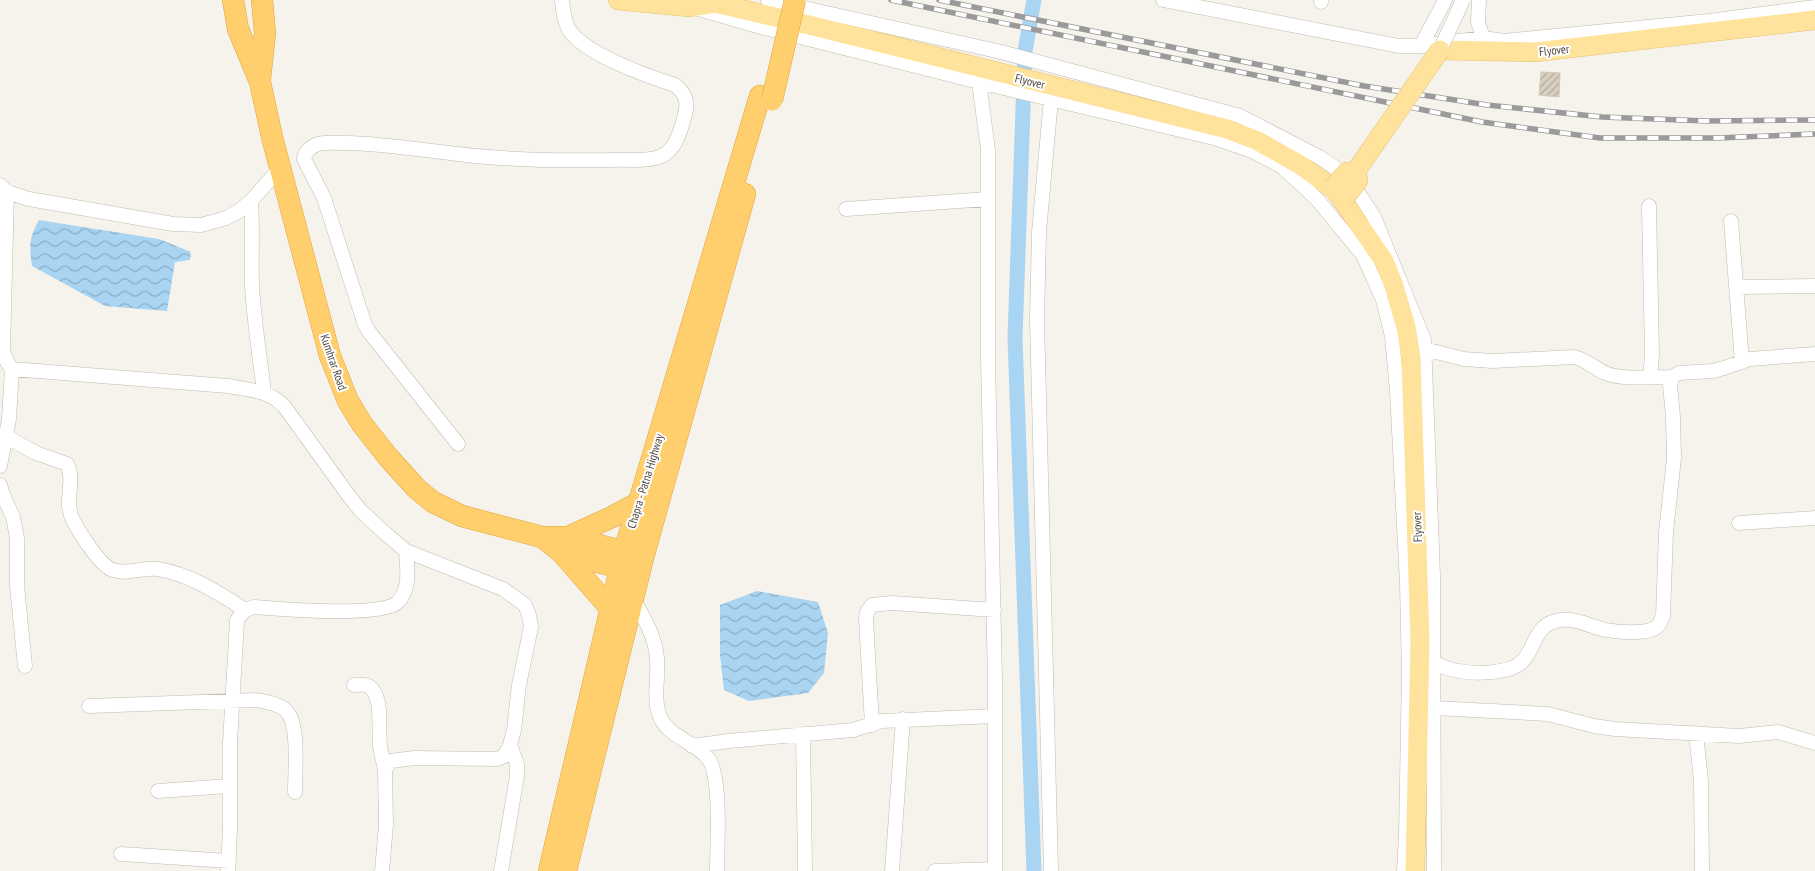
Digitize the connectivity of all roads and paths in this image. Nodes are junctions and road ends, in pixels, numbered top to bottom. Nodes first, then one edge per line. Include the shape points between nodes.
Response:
1 (233, 0) edge
2 (262, 0) edge
3 (562, 0) edge
4 (618, 0) edge
5 (768, 0) edge
6 (781, 0) edge
7 (794, 0) edge
8 (1164, 0) edge
9 (1445, 0) edge
10 (1463, 0) edge
11 (1479, 0) edge
12 (712, 2) edge
13 (690, 7) junction
14 (1815, 7) edge
15 (1815, 20) edge
16 (1483, 38) junction
17 (1421, 46) junction
18 (1440, 50) junction
19 (260, 82) junction
20 (979, 82) junction
21 (766, 98) junction
22 (1045, 98) junction
23 (281, 167) junction
24 (4, 188) edge
25 (1337, 194) junction
26 (988, 199) junction
27 (251, 201) junction
28 (1649, 206) dead end
29 (846, 209) dead end
30 (1731, 220) dead end
31 (1815, 286) edge
32 (1736, 287) junction
33 (1424, 350) junction
34 (1815, 354) edge
35 (1742, 362) junction
36 (12, 369) junction
37 (1650, 377) junction
38 (1672, 377) junction
39 (264, 393) junction
40 (7, 436) junction
41 (458, 444) dead end
42 (0, 466) edge
43 (0, 485) edge
44 (638, 503) junction
45 (1815, 518) edge
46 (1739, 523) dead end
47 (565, 545) junction
48 (406, 551) junction
49 (632, 563) junction
50 (633, 599) junction
51 (610, 608) junction
52 (245, 610) junction
53 (994, 610) junction
54 (1434, 663) junction
55 (25, 666) dead end
56 (354, 685) dead end
57 (232, 701) junction
58 (89, 706) dead end
59 (1434, 708) junction
60 (995, 716) junction
61 (903, 719) junction
62 (872, 725) junction
63 (1696, 733) junction
64 (803, 734) junction
65 (1815, 743) edge
66 (510, 746) junction
67 (692, 746) junction
68 (384, 769) junction
69 (229, 786) junction
70 (158, 791) dead end
71 (295, 792) dead end
72 (121, 854) dead end
73 (228, 866) edge
74 (805, 869) dead end
75 (995, 870) edge
76 (382, 871) edge
77 (501, 871) edge
78 (549, 871) edge
79 (566, 871) edge
80 (717, 871) edge
81 (892, 871) edge
82 (935, 871) edge
83 (1051, 871) edge
84 (1404, 871) edge
85 (1415, 871) edge
86 (1434, 871) edge
87 (1702, 871) edge

1 - 19 highway, Kumhrar Road via 238,29
2 - 19 highway, Kumhrar Road via 265,34
3 - 41 street via 566,23 579,41 683,91 687,105 685,116 677,140 664,155 642,159 566,160 460,155 394,146 336,143 320,144 304,154 324,198 365,325
4 - 13 main road, Flyover
5 - 33 street via 1042,62 1240,116 1333,166 1359,194 1374,217 1420,328
6 - 21 highway
7 - 21 highway, bridge
8 - 17 street via 1399,46
9 - 17 street
10 - 18 street, bridge
11 - 16 street via 1478,22
12 - 13 main road, Flyover
12 - 25 main road, Flyover via 1227,129 1258,141 1302,166
13 - 20 street
14 - 16 street via 1504,41
15 - 18 main road, Flyover via 1535,52
16 - 17 street
18 - 25 main road, bridge via 1356,171 1347,172
19 - 23 highway, Kumhrar Road
20 - 22 street
20 - 26 street via 987,143
21 - 44 highway, Chapra - Patna Highway
21 - 49 highway, Chapra - Patna Highway
22 - 83 street via 1037,319
22 - 84 street via 1214,138 1252,151 1281,166 1316,198 1363,255 1383,300 1392,336 1396,382 1409,672
23 - 27 street
23 - 47 highway, Kumhrar Road via 330,356 348,401 362,424 417,489 433,502 462,516
24 - 27 street via 29,199 174,224 200,225 226,218
24 - 36 street via 4,350
25 - 85 main road, Flyover via 1384,261 1402,310 1411,358 1420,642
26 - 29 street
26 - 53 street
27 - 39 street via 255,333
28 - 37 street
30 - 32 street
31 - 32 street
32 - 35 street
33 - 37 street via 1492,361 1574,357 1615,376
33 - 54 street
34 - 35 street
35 - 38 street via 1713,371 1679,373
36 - 39 street via 228,386
36 - 40 street
37 - 38 street
38 - 54 street via 1673,475 1666,532 1663,616 1658,626 1650,631 1607,630 1564,620 1551,622 1543,628 1527,656 1513,668 1460,672
39 - 48 street via 275,397 284,406 361,511
40 - 42 street
40 - 52 street via 67,464 70,470 69,510 104,565 114,571 158,569 172,573 207,587
43 - 55 street via 13,517 17,538 17,586
44 - 47 highway
44 - 49 highway, Chapra - Patna Highway
45 - 46 street
47 - 49 highway, Kumhrar Road
47 - 51 highway
48 - 52 street via 408,581 397,604 332,612 254,607
48 - 66 street via 503,589 525,606 531,627
49 - 50 highway, Chapra - Patna Highway
49 - 51 highway, Chapra - Patna Highway
50 - 67 street via 650,628 654,644 656,700 661,719 670,731
50 - 79 highway, Chapra - Patna Highway
51 - 78 highway, Chapra - Patna Highway
52 - 57 street via 237,620
53 - 60 street
53 - 62 street via 892,603 872,605 867,612 866,628
54 - 59 street
56 - 68 street via 365,684 376,695
57 - 58 street
57 - 69 street
57 - 71 street via 256,700 288,712 294,733
59 - 63 street via 1548,714 1605,728
59 - 86 street
60 - 61 street
60 - 75 street
61 - 62 street
61 - 81 street
62 - 64 street via 853,730
63 - 65 street via 1739,736 1778,732
63 - 87 street via 1701,781
64 - 67 street
64 - 74 street
66 - 68 street via 504,756 497,759 399,759 391,761
66 - 77 street via 517,764 517,776
67 - 80 street via 708,758 713,769 717,796
68 - 76 street via 386,826
69 - 70 street
69 - 73 street
72 - 73 street
75 - 82 street

